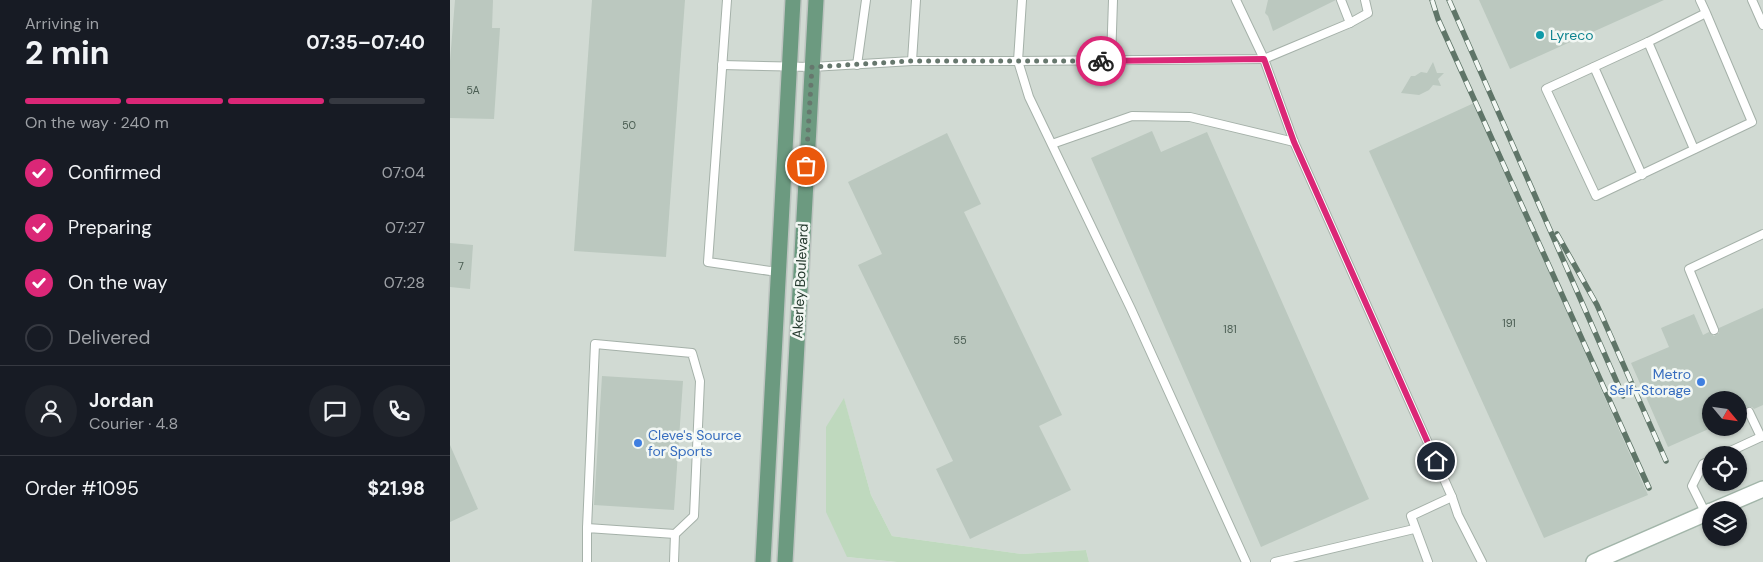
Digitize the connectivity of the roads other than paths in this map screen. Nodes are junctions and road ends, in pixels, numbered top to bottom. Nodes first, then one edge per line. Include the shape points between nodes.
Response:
1 (726, 0) edge
2 (793, 0) edge
3 (816, 0) edge
4 (866, 0) edge
5 (916, 0) edge
6 (1022, 0) edge
7 (1114, 0) edge
8 (1236, 0) edge
9 (1341, 0) edge
10 (1365, 0) edge
11 (1700, 0) edge
12 (1752, 0) edge
13 (1706, 13) junction
14 (1350, 23) junction
15 (1763, 25) edge
16 (1648, 42) junction
17 (1264, 59) junction
18 (912, 61) junction
19 (1018, 61) junction
20 (1111, 61) junction
21 (722, 65) junction
22 (857, 65) junction
23 (789, 66) junction
24 (812, 67) junction
25 (1594, 67) junction
26 (1294, 142) junction
27 (1052, 144) junction
28 (1694, 149) junction
29 (1642, 175) junction
30 (1763, 234) edge
31 (777, 272) junction
32 (1714, 330) dead end
33 (1749, 412) dead end
34 (1762, 437) edge
35 (1742, 446) edge
36 (1702, 466) edge
37 (1763, 489) edge
38 (1452, 497) junction
39 (1702, 501) edge
40 (1735, 501) edge
41 (1702, 515) edge
42 (587, 528) junction
43 (1414, 530) junction
44 (675, 534) junction
45 (588, 562) edge
46 (674, 562) edge
47 (763, 562) edge
48 (785, 562) edge
49 (1246, 562) edge
50 (1275, 562) edge
51 (1428, 562) edge
52 (1482, 562) edge
53 (1594, 562) edge

1 - 21 lane
2 - 23 main road, Akerley Boulevard
3 - 24 main road, Akerley Boulevard
4 - 22 lane
5 - 18 lane
6 - 19 lane
7 - 20 lane
8 - 17 lane
9 - 14 lane
10 - 14 lane via 1368,13
11 - 13 lane
12 - 15 lane
13 - 16 lane
13 - 28 lane via 1752,122
14 - 17 lane
16 - 25 lane
16 - 28 lane
17 - 20 lane
17 - 26 lane
18 - 19 lane
18 - 22 lane
19 - 20 lane
19 - 27 lane via 1029,97
21 - 23 lane
21 - 31 lane via 708,262
22 - 24 lane
23 - 24 lane
23 - 31 main road, Akerley Boulevard
24 - 48 main road, Akerley Boulevard
25 - 29 lane
25 - 29 lane via 1546,89 1596,196
26 - 27 lane via 1190,117 1132,116
26 - 38 lane
27 - 49 lane
28 - 29 lane
30 - 32 lane via 1688,269
31 - 47 main road, Akerley Boulevard
33 - 34 lane
34 - 35 lane
36 - 39 lane via 1692,486
37 - 40 street
38 - 43 lane via 1411,516
38 - 52 lane
41 - 53 street
42 - 44 lane
42 - 44 lane via 596,344 692,353 700,381 694,516
42 - 45 lane
43 - 50 lane
43 - 51 lane
44 - 46 lane

